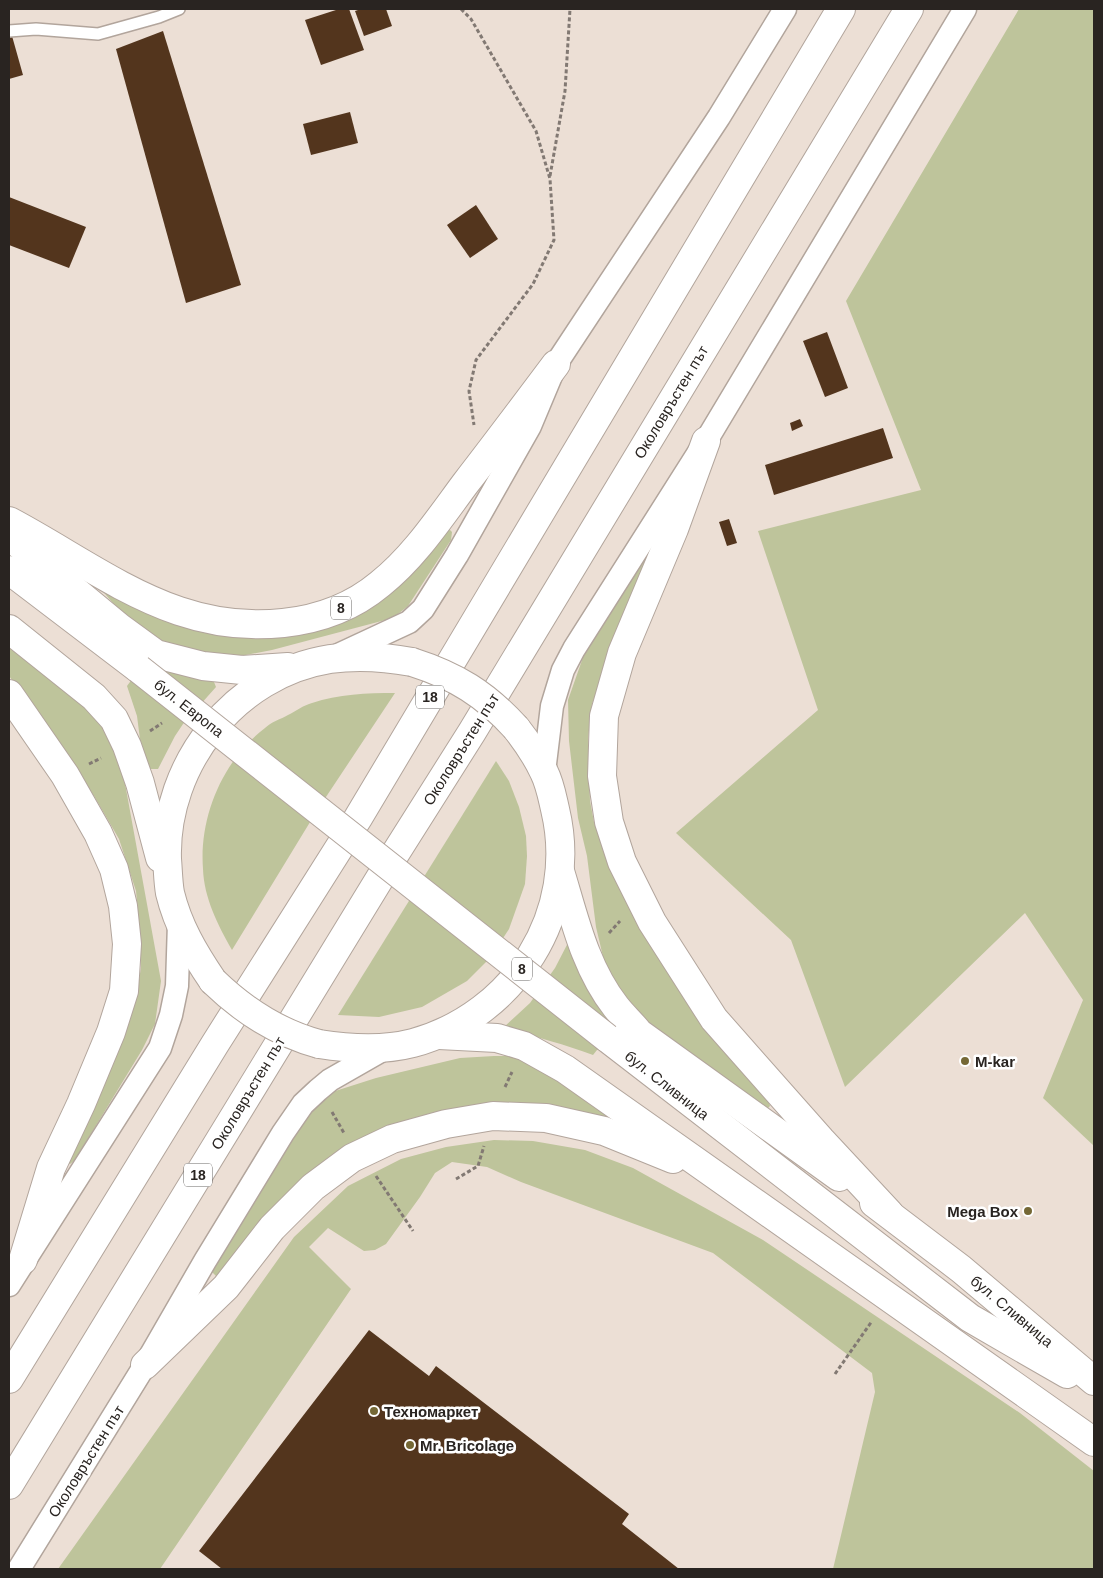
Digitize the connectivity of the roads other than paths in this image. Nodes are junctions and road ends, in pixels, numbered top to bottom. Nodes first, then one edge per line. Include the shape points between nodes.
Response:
1 (179, 9) edge
2 (784, 9) edge
3 (841, 9) edge
4 (909, 9) edge
5 (964, 9) edge
6 (9, 31) edge
7 (556, 364) junction
8 (706, 441) junction
9 (9, 521) edge
10 (9, 535) edge
11 (9, 570) edge
12 (9, 629) edge
13 (316, 662) junction
14 (9, 694) edge
15 (544, 772) junction
16 (367, 848) joint
17 (560, 871) junction
18 (170, 892) junction
19 (180, 923) junction
20 (438, 1034) junction
21 (386, 1048) junction
22 (715, 1175) junction
23 (889, 1213) junction
24 (24, 1260) junction
25 (9, 1285) edge
26 (970, 1318) junction
27 (145, 1365) junction
28 (9, 1379) edge
29 (1094, 1381) edge
30 (1094, 1390) edge
31 (1064, 1419) junction
32 (1094, 1442) edge
33 (9, 1486) edge
34 (19, 1569) edge

1 - 6 lane via 98,34 36,29
2 - 7 street, 8 via 719,117
3 - 28 main road, 18 via 349,833
4 - 33 main road, Околовръстен път / 18 via 472,732
5 - 8 street, 8
7 - 9 main road, 8 via 420,544 380,585 346,606 315,616 283,624 249,625 216,621 178,610 87,567
7 - 13 street via 530,426 423,608 409,622
8 - 15 street, 8 via 563,670 552,706
8 - 23 main road via 674,529 622,653 604,716 602,776 609,822 622,862 652,922 714,1018
10 - 13 main road, бул. Европа via 156,654 203,666 242,670
11 - 16 main road, бул. Европа, bridge
12 - 18 main road, 8 via 94,696 114,719 140,783
13 - 15 main road, bridge via 356,656 383,657 412,662 449,675 468,685 501,711 527,742
13 - 18 main road via 276,676 250,692 207,733 178,786 170,815 167,845
14 - 24 main road via 64,775 98,833 114,869 124,906 127,944 124,991 111,1032 51,1168
15 - 17 main road, 8 via 559,823
16 - 26 main road, бул. Сливница, bridge
17 - 20 main road, 8 via 548,922 535,951 516,978 494,1001 467,1020
17 - 23 main road, бул. Сливница via 584,950 598,980 615,1006 640,1032
18 - 19 main road, 8
19 - 21 main road, 8, bridge via 213,981 261,1020 320,1044 356,1049
19 - 24 street via 177,986 160,1048
20 - 21 main road, 8
20 - 22 main road, бул. Сливница via 497,1038 524,1046 565,1069
21 - 27 street, Околовръстен път via 330,1080 303,1104 282,1133
22 - 27 main road via 604,1131 546,1118 493,1116 446,1124 392,1139 352,1158 313,1187 272,1228 226,1287
22 - 31 main road, бул. Сливница
23 - 29 main road, бул. Сливница
24 - 25 street
26 - 30 main road, бул. Сливница
26 - 31 main road, бул. Сливница
27 - 34 street, Околовръстен път
31 - 32 main road, бул. Сливница

